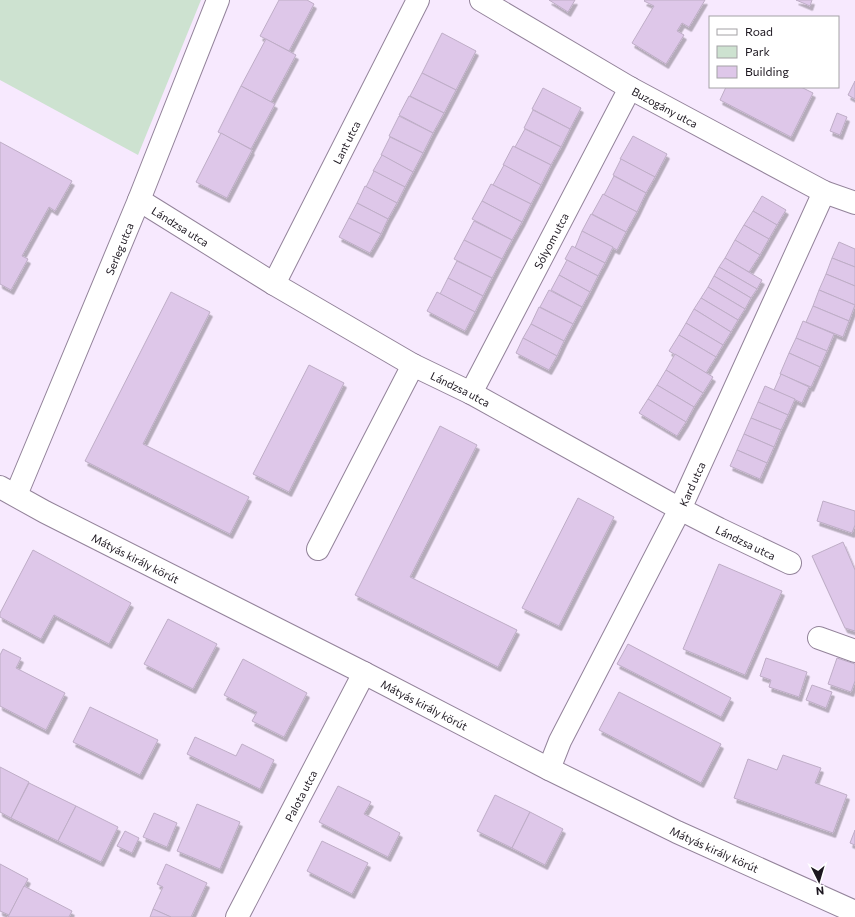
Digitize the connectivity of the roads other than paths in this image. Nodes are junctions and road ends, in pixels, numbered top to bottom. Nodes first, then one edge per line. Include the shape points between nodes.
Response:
1 (218, 0) edge
2 (418, 0) edge
3 (481, 0) edge
4 (630, 88) junction
5 (824, 192) junction
6 (139, 200) junction
7 (855, 203) edge
8 (274, 284) junction
9 (413, 365) junction
10 (471, 393) junction
11 (4, 490) edge
12 (680, 509) junction
13 (318, 550) dead end
14 (790, 563) dead end
15 (819, 638) dead end
16 (855, 651) edge
17 (364, 673) junction
18 (549, 769) junction
19 (855, 912) edge
20 (237, 917) edge

1 - 6 street, Serleg utca
2 - 8 street, Lant utca
3 - 4 street, Buzogány utca
4 - 5 street, Buzogány utca
4 - 10 street, Sólyom utca
5 - 7 street, Buzogány utca
5 - 12 street, Kard utca
6 - 8 street, Lándzsa utca
6 - 11 street, Serleg utca
8 - 9 street, Lándzsa utca
9 - 10 street, Lándzsa utca
9 - 13 street
10 - 12 street, Lándzsa utca
11 - 17 street, Mátyás király körút
12 - 14 street, Lándzsa utca
12 - 18 street, Kard utca via 560,741
15 - 16 street
17 - 18 street, Mátyás király körút
17 - 20 street, Palota utca
18 - 19 street, Mátyás király körút via 677,832

